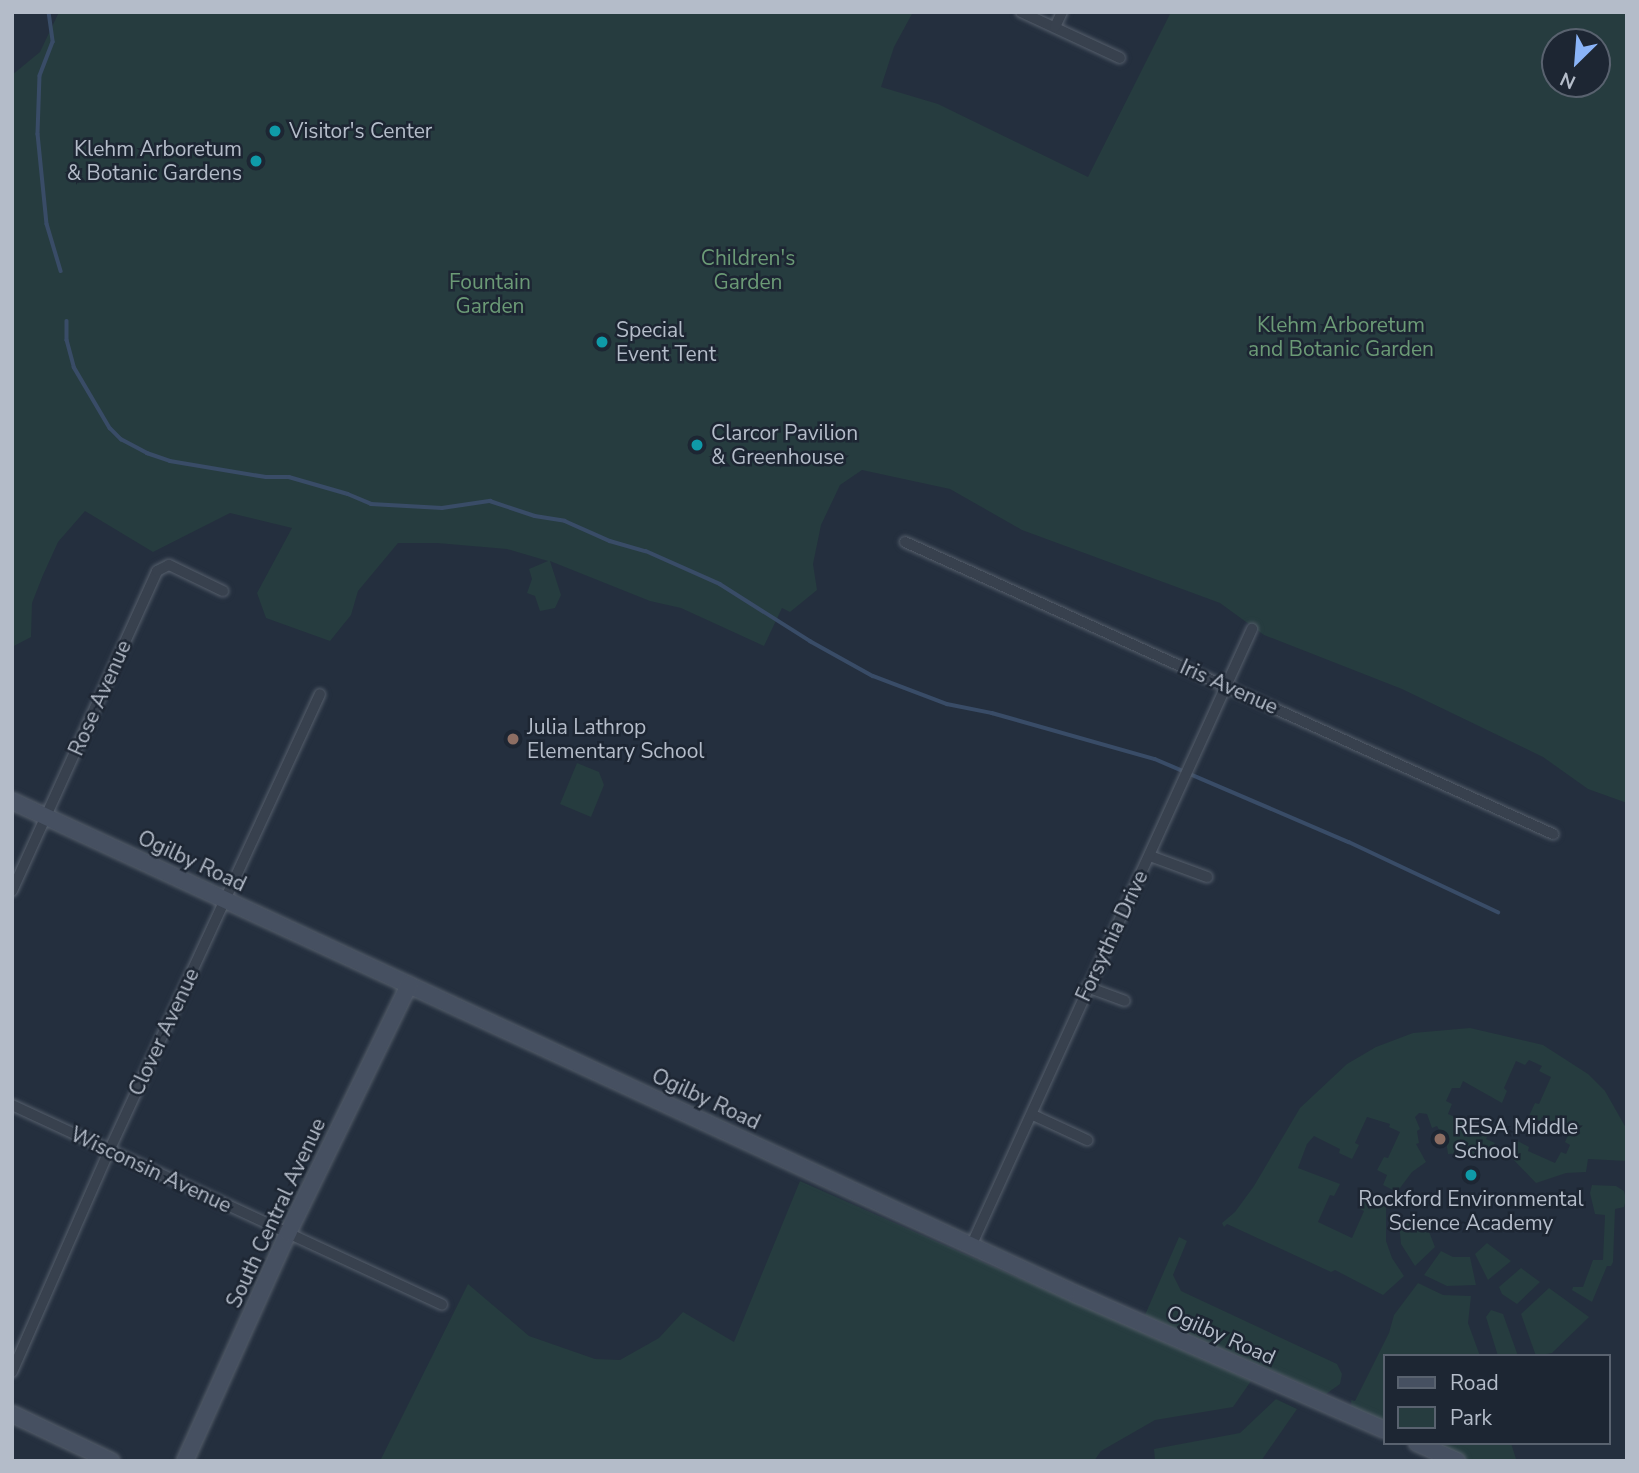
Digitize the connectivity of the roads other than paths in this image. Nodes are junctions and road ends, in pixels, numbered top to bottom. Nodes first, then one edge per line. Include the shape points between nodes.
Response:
1 (1021, 12) edge
2 (1062, 12) edge
3 (1055, 27) junction
4 (1120, 58) dead end
5 (905, 542) dead end
6 (223, 591) dead end
7 (1252, 629) dead end
8 (1226, 686) junction
9 (320, 694) dead end
10 (12, 801) edge
11 (46, 816) junction
12 (1553, 834) dead end
13 (1150, 856) junction
14 (1207, 877) dead end
15 (12, 891) edge
16 (225, 900) junction
17 (408, 985) junction
18 (1087, 987) junction
19 (1125, 1001) dead end
20 (12, 1105) edge
21 (1033, 1115) junction
22 (1087, 1140) dead end
23 (109, 1151) junction
24 (288, 1233) junction
25 (972, 1244) junction
26 (442, 1305) dead end
27 (12, 1372) edge
28 (12, 1414) edge
29 (1384, 1430) edge
30 (1421, 1445) edge
31 (111, 1461) edge
32 (185, 1461) edge
33 (1457, 1461) edge

1 - 3 street
2 - 3 street
3 - 4 street
5 - 8 street, Iris Avenue
6 - 11 street, Rose Avenue via 170,565 158,571
7 - 8 street, Forsythia Drive
8 - 12 street, Iris Avenue
8 - 13 street, Forsythia Drive
9 - 16 street, Clover Avenue
10 - 11 street, Ogilby Road
11 - 15 street, Rose Avenue
11 - 16 street, Ogilby Road
13 - 14 street
13 - 18 street, Forsythia Drive
16 - 17 street, Ogilby Road
16 - 23 street, Clover Avenue
17 - 24 street, South Central Avenue
17 - 25 street, Ogilby Road
18 - 19 street
18 - 21 street, Forsythia Drive
20 - 23 street, Wisconsin Avenue
21 - 22 street
21 - 25 street, Forsythia Drive
23 - 24 street, Wisconsin Avenue
23 - 27 street, Clover Avenue
24 - 26 street, Wisconsin Avenue
24 - 32 street, South Central Avenue
25 - 29 street, Ogilby Road
28 - 31 street
30 - 33 street

